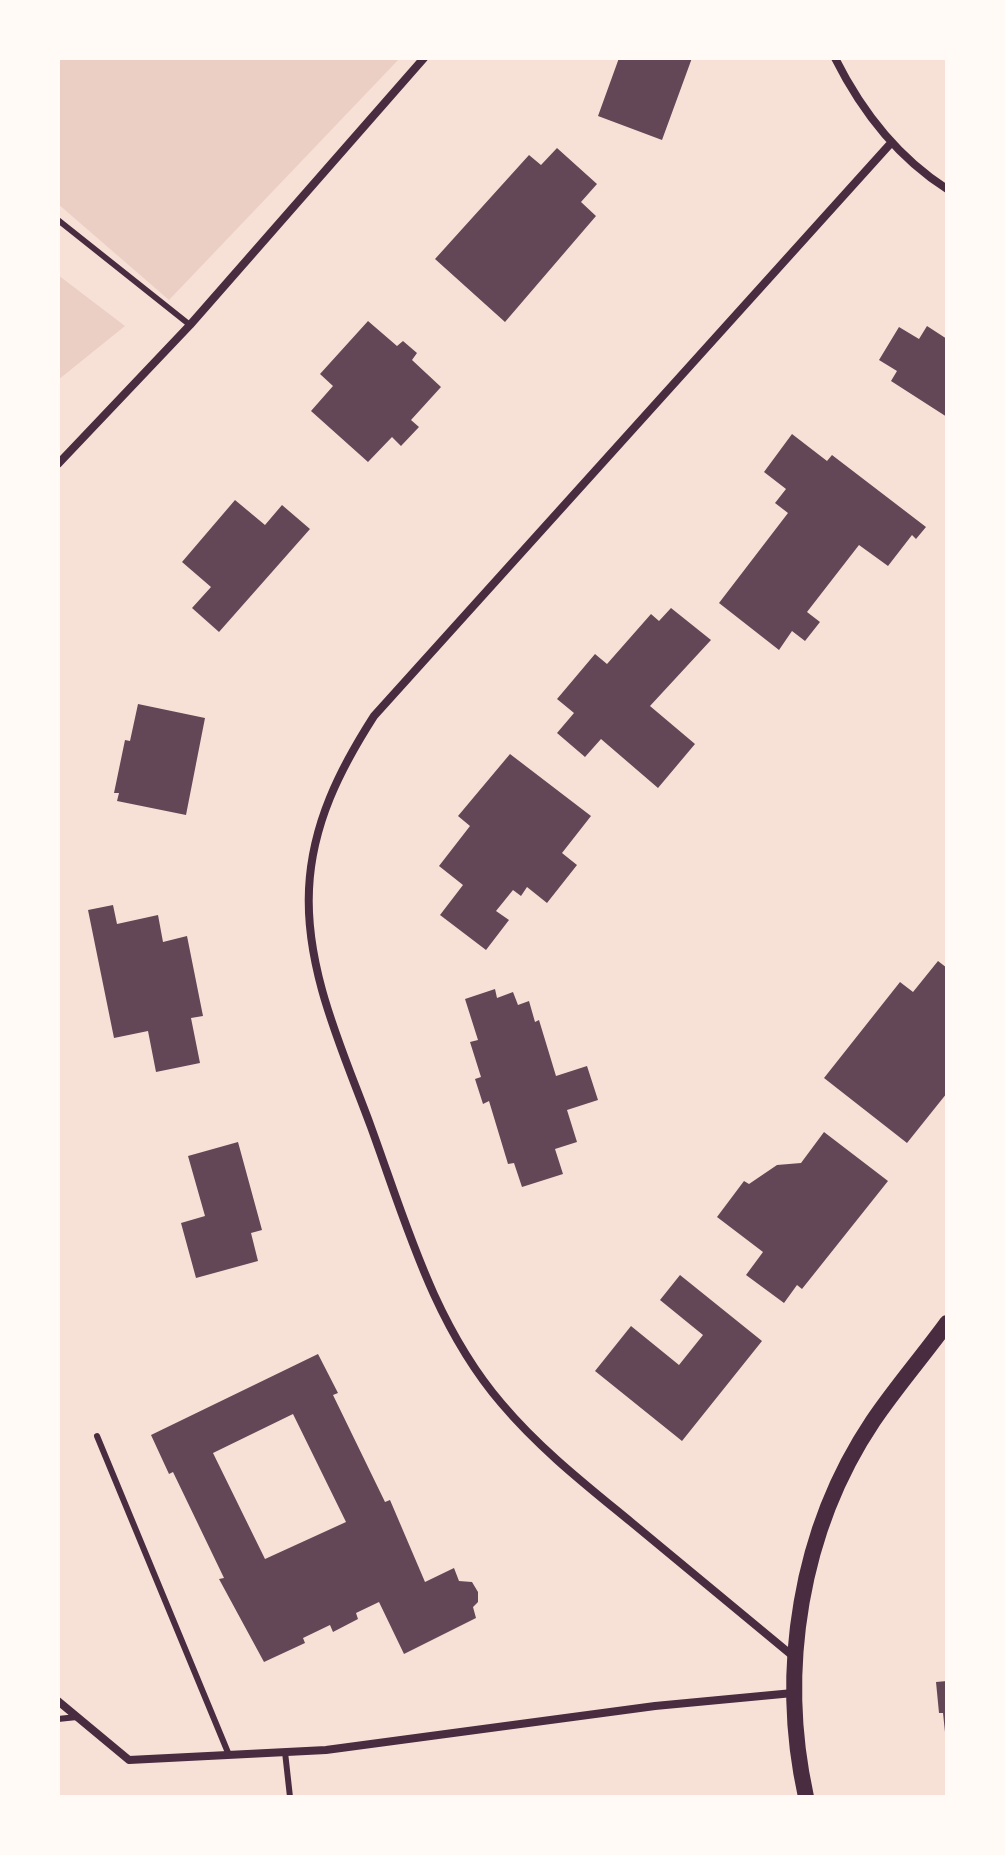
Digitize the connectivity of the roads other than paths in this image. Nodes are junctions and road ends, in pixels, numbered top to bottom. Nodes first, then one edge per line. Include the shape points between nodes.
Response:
1 (424, 58) edge
2 (835, 58) edge
3 (891, 143) junction
4 (947, 189) edge
5 (58, 220) edge
6 (190, 325) junction
7 (62, 456) edge
8 (58, 464) edge
9 (947, 1323) edge
10 (97, 1436) dead end
11 (794, 1657) junction
12 (793, 1693) junction
13 (58, 1701) edge
14 (77, 1717) junction
15 (58, 1719) edge
16 (285, 1752) junction
17 (229, 1755) junction
18 (290, 1797) edge
19 (806, 1797) edge

1 - 6 street
2 - 3 street via 855,97
3 - 4 street
3 - 11 street via 374,716 343,765 321,819 309,888 312,947 326,1003 430,1289 465,1355 501,1404 553,1458
5 - 6 lane
6 - 7 street
7 - 8 street
9 - 11 main road via 872,1422 837,1487 812,1556
10 - 17 lane
11 - 12 main road
12 - 16 street
12 - 19 main road
13 - 14 street
14 - 15 lane
14 - 17 street via 129,1760
16 - 17 street
16 - 18 lane

